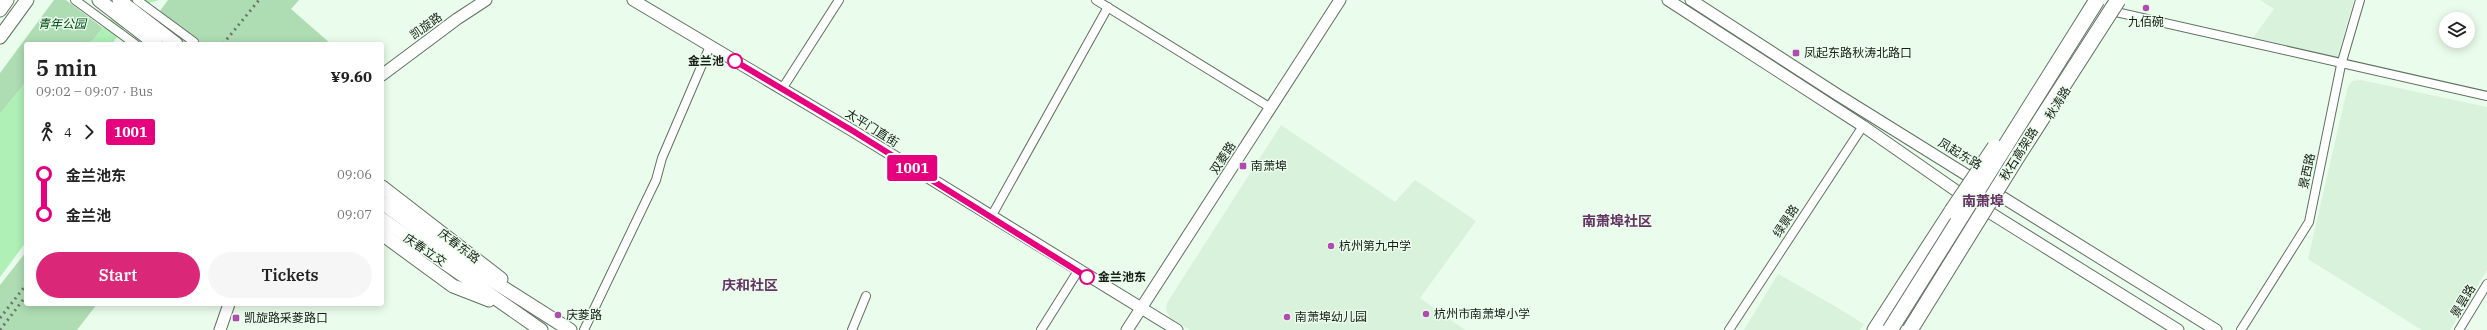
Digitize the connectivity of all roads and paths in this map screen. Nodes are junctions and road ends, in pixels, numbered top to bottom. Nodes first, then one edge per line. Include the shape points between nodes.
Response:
1 (7, 0) edge
2 (27, 0) edge
3 (75, 0) edge
4 (99, 0) edge
5 (119, 0) edge
6 (137, 0) edge
7 (486, 0) edge
8 (633, 0) edge
9 (839, 0) edge
10 (1096, 0) edge
11 (1340, 0) edge
12 (1668, 0) edge
13 (1691, 0) edge
14 (2089, 0) edge
15 (2097, 0) edge
16 (2124, 0) edge
17 (2360, 0) edge
18 (2117, 6) edge
19 (1108, 7) junction
20 (0, 10) edge
21 (0, 37) edge
22 (132, 42) edge
23 (153, 42) edge
24 (173, 42) edge
25 (194, 42) dead end
26 (710, 46) junction
27 (2062, 56) junction
28 (2342, 65) junction
29 (384, 73) edge
30 (782, 89) junction
31 (2487, 96) edge
32 (1271, 108) junction
33 (1863, 126) junction
34 (1979, 180) junction
35 (384, 188) edge
36 (2000, 195) junction
37 (1968, 199) junction
38 (384, 205) edge
39 (1990, 212) junction
40 (991, 217) junction
41 (384, 220) edge
42 (384, 235) edge
43 (1078, 271) junction
44 (471, 275) junction
45 (2487, 284) edge
46 (866, 296) dead end
47 (228, 306) edge
48 (534, 307) junction
49 (1141, 309) junction
50 (514, 311) junction
51 (220, 330) edge
52 (541, 330) edge
53 (570, 330) edge
54 (584, 330) edge
55 (852, 330) edge
56 (1042, 330) edge
57 (1127, 330) edge
58 (1177, 330) edge
59 (1729, 330) edge
60 (1875, 330) edge
61 (1884, 330) edge
62 (1890, 330) edge
63 (1910, 330) edge
64 (1917, 330) edge
65 (2178, 330) edge
66 (2216, 330) edge
67 (2241, 330) edge
68 (2459, 330) edge

1 - 20 main road
2 - 21 main road
3 - 22 street
4 - 23 main road
5 - 24 main road
6 - 25 street
7 - 29 main road, 凯旋路
8 - 26 main road, 太平门直街
9 - 30 street
10 - 19 street
11 - 32 main road, 双菱路
12 - 33 main road
13 - 34 main road, 凤起东路 via 1838,95
14 - 34 main road
15 - 27 highway, 秋石高架路, bridge
16 - 18 main road, 秋涛路
17 - 28 street, 景西路
18 - 28 street
18 - 36 main road, 秋涛路
18 - 63 highway, 秋石高架路, bridge via 2017,157
19 - 32 street
19 - 40 street
26 - 30 main road, 太平门直街
26 - 54 street via 662,158 656,180
27 - 60 highway, bridge via 1978,170
27 - 62 highway, 秋石高架路, bridge
28 - 31 street
28 - 67 street, 景西路 via 2309,222
30 - 40 main road, 太平门直街
32 - 49 main road, 双菱路
33 - 37 main road
33 - 59 street, 绿景路
34 - 36 main road, 凤起东路
34 - 37 main road
35 - 48 main road, 庆春东路 via 478,259
36 - 39 main road, 秋涛路
36 - 66 main road, 凤起东路
37 - 39 main road
37 - 61 main road
38 - 44 main road, 庆春立交
39 - 64 main road, 秋涛路
39 - 65 main road
40 - 43 main road, 太平门直街
41 - 44 main road, 庆春立交
42 - 50 main road, 庆春东路 via 453,286
43 - 49 main road, 太平门直街
43 - 56 street
44 - 48 main road, 庆春东路
44 - 50 main road, 庆春东路
45 - 68 street, 景昙路
46 - 55 street
47 - 51 main road
48 - 53 main road, 庆春东路
49 - 57 main road, 双菱路
49 - 58 main road, 太平门直街
50 - 52 main road, 庆春东路

